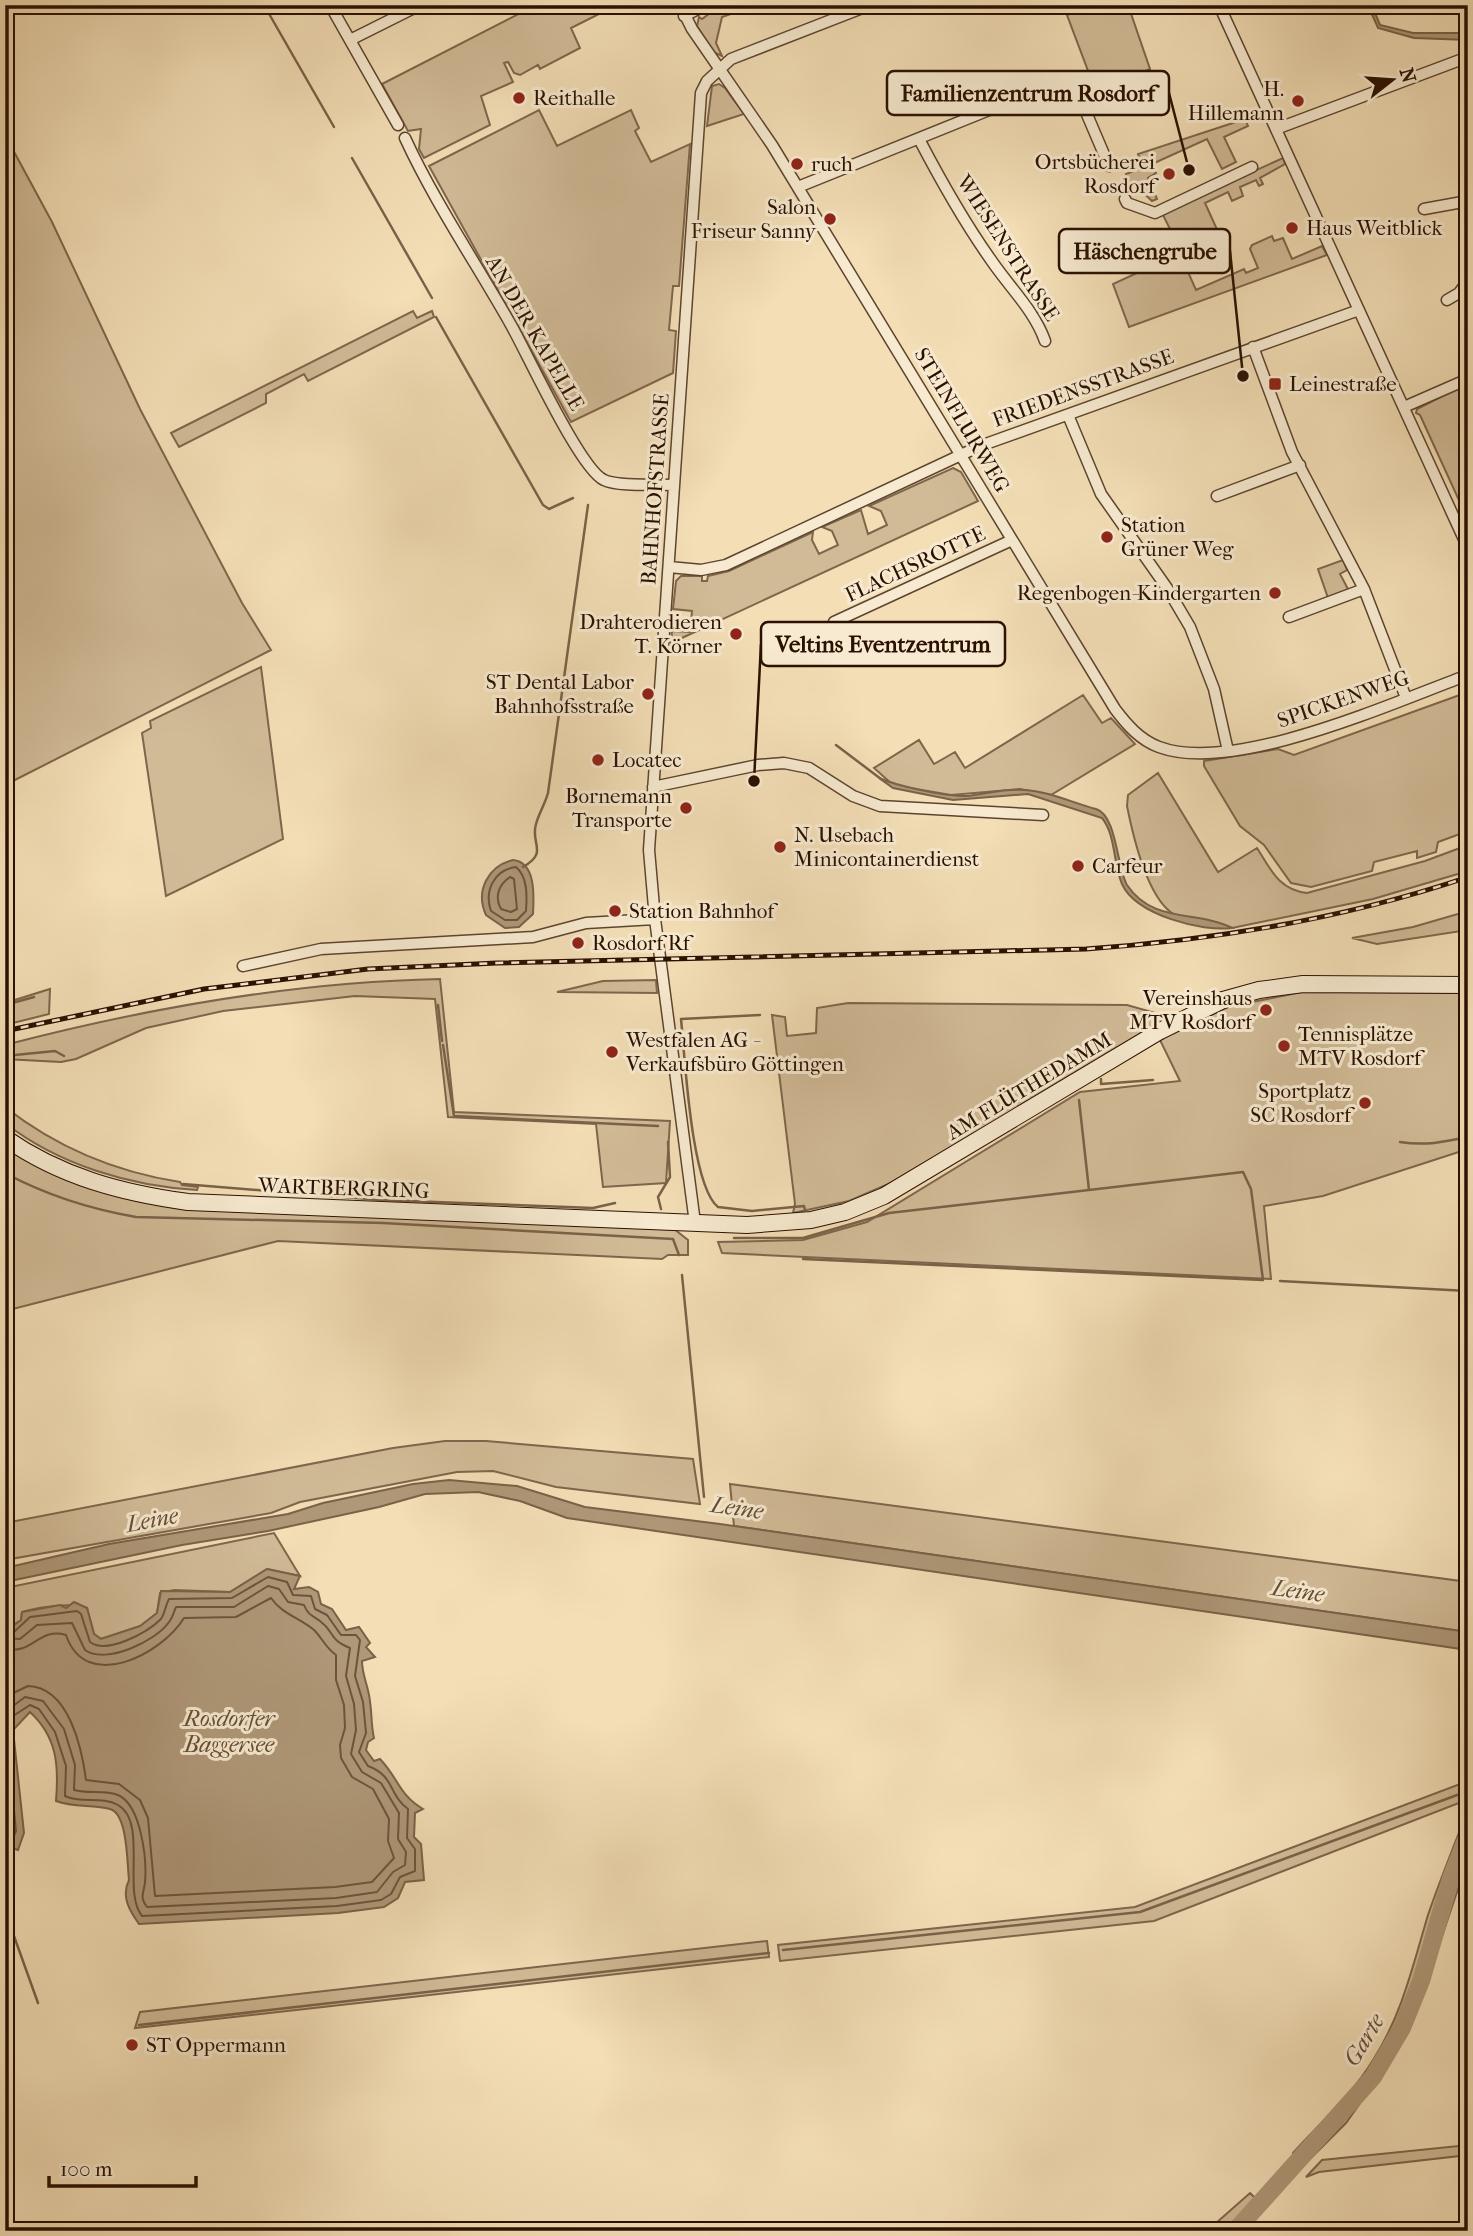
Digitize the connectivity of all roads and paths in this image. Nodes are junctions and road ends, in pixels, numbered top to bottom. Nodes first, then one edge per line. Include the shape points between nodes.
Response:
1 (330, 5) edge
2 (420, 5) edge
3 (706, 5) edge
4 (870, 5) edge
5 (1219, 5) edge
6 (682, 10) edge
7 (350, 40) junction
8 (1468, 57) edge
9 (720, 70) junction
10 (398, 125) dead end
11 (1276, 129) junction
12 (405, 138) dead end
13 (919, 139) junction
14 (1109, 166) dead end
15 (1252, 167) dead end
16 (798, 187) junction
17 (1125, 199) dead end
18 (1468, 201) edge
19 (1424, 209) dead end
20 (1468, 281) edge
21 (1447, 300) dead end
22 (1359, 310) junction
23 (1045, 341) dead end
24 (1253, 347) junction
25 (1468, 379) edge
26 (1404, 407) junction
27 (1068, 415) junction
28 (961, 456) junction
29 (1300, 465) junction
30 (674, 485) junction
31 (1217, 496) dead end
32 (1012, 540) junction
33 (1468, 548) edge
34 (669, 567) junction
35 (1364, 589) junction
36 (1289, 617) dead end
37 (834, 622) dead end
38 (1468, 674) edge
39 (1406, 698) junction
40 (1228, 751) junction
41 (653, 787) junction
42 (1043, 815) dead end
43 (654, 919) junction
44 (243, 966) dead end
45 (1468, 985) edge
46 (5, 1139) edge
47 (695, 1223) junction

1 - 7 street
2 - 7 street
3 - 6 street
4 - 9 street via 731,60
5 - 11 street
6 - 9 street, STEINFLURWEG
7 - 10 street
8 - 11 street
9 - 16 street, STEINFLURWEG
9 - 30 street, BAHNHOFSTRASSE via 701,93
11 - 22 street
12 - 30 street, AN DER KAPELLE via 570,435 598,475 608,481
13 - 14 street via 1071,77
13 - 16 street
13 - 23 street, WIESENSTRASSE via 963,218 1037,319
15 - 17 street via 1155,212
16 - 28 street, STEINFLURWEG
18 - 19 street
20 - 21 street
22 - 24 street, FRIEDENSSTRASSE
22 - 26 street
24 - 27 street, FRIEDENSSTRASSE
24 - 29 street
25 - 26 street
26 - 33 street
27 - 28 street, FRIEDENSSTRASSE
27 - 40 street via 1101,494 1190,627 1214,689
28 - 32 street, STEINFLURWEG
28 - 34 street, FRIEDENSSTRASSE via 726,565 701,570
29 - 31 street
29 - 35 street
30 - 34 street, BAHNHOFSTRASSE
32 - 37 street, FLACHSROTTE
32 - 40 street, STEINFLURWEG via 1115,709 1132,729 1172,751
34 - 41 street, BAHNHOFSTRASSE
35 - 36 street
35 - 39 street
38 - 39 street, SPICKENWEG
39 - 40 street, SPICKENWEG via 1294,737
41 - 42 street via 784,763 817,772 876,805
41 - 43 street, BAHNHOFSTRASSE via 649,866
43 - 44 street via 586,923 533,937 321,949
43 - 47 street, BAHNHOFSTRASSE
45 - 47 main road, AM FLÜTHEDAMM via 1303,984 1223,1000 1160,1031 934,1168 862,1206 789,1223
46 - 47 main road, WARTBERGRING via 78,1178 188,1202

